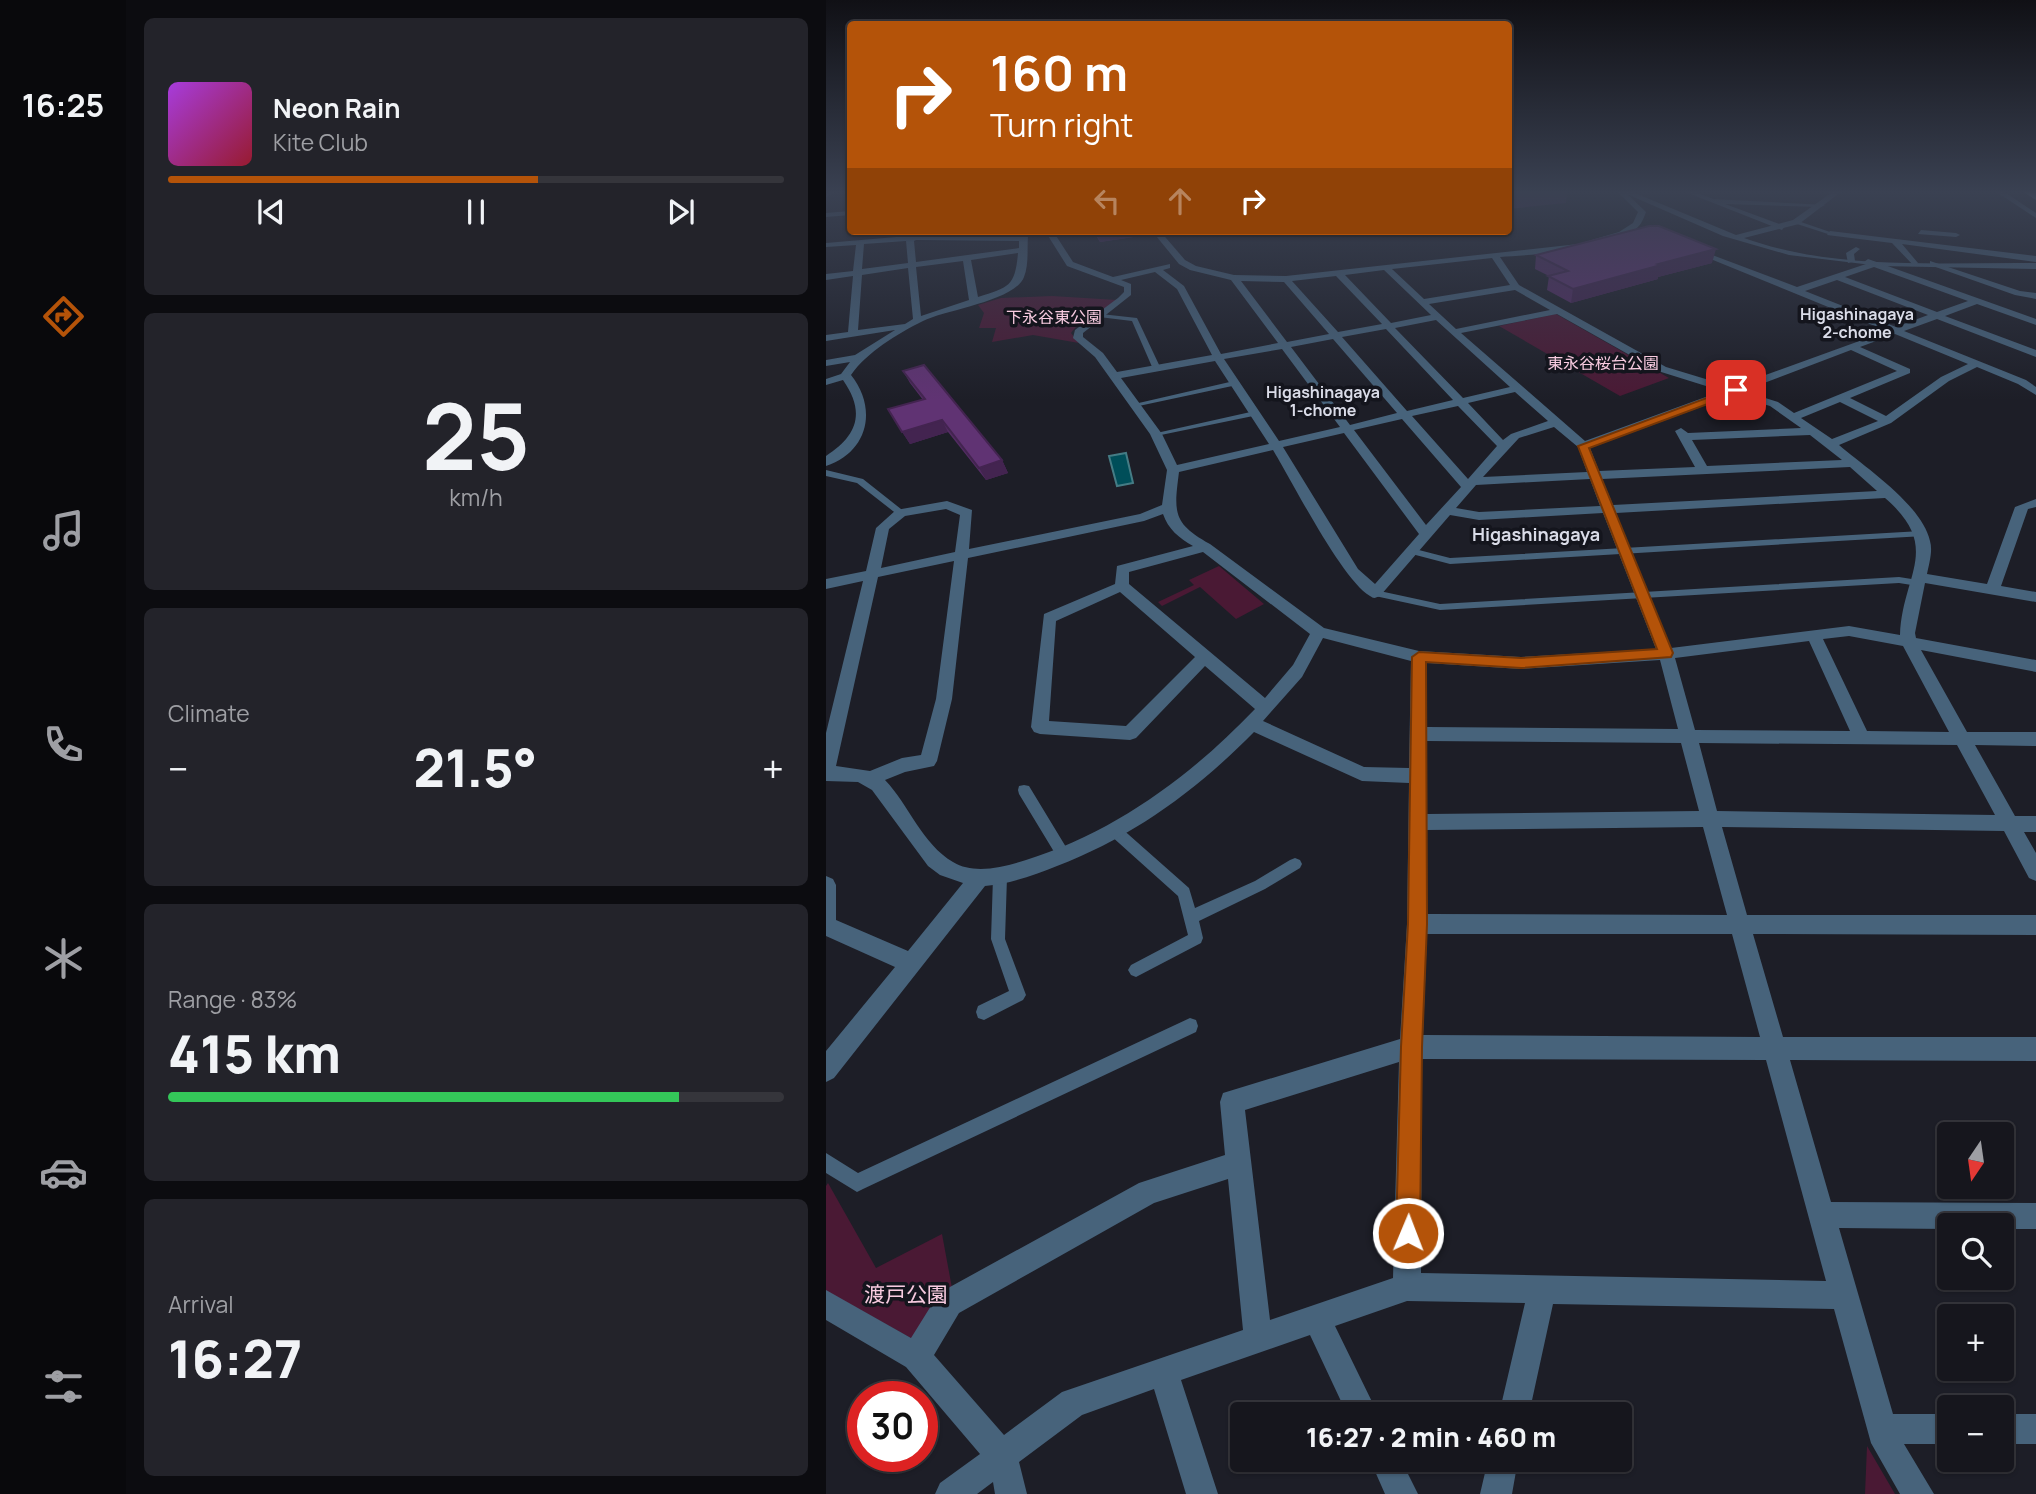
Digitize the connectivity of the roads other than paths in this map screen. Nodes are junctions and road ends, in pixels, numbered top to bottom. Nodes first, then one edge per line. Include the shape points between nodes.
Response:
1 (858, 261) edge
2 (911, 261) edge
3 (945, 261) edge
4 (967, 261) edge
5 (1022, 261) edge
6 (1068, 261) edge
7 (1452, 261) edge
8 (1497, 261) edge
9 (1722, 261) edge
10 (1851, 261) edge
11 (1912, 261) edge
12 (1182, 262) joint
13 (1871, 263) junction
14 (1914, 263) junction
15 (1933, 263) junction
16 (911, 265) junction
17 (2036, 265) edge
18 (1386, 268) junction
19 (1157, 269) junction
20 (856, 273) junction
21 (1338, 273) junction
22 (826, 277) edge
23 (1837, 277) junction
24 (1234, 278) junction
25 (1286, 279) junction
26 (1112, 280) junction
27 (1516, 287) junction
28 (1795, 290) junction
29 (2036, 296) edge
30 (1976, 301) junction
31 (974, 302) junction
32 (1422, 302) junction
33 (1558, 311) junction
34 (1101, 316) junction
35 (1937, 316) junction
36 (1438, 317) junction
37 (920, 319) junction
38 (2036, 322) edge
39 (908, 326) junction
40 (1388, 326) junction
41 (1895, 331) junction
42 (1454, 332) junction
43 (853, 334) junction
44 (1336, 336) junction
45 (826, 338) edge
46 (1284, 345) junction
47 (1852, 347) junction
48 (2036, 354) edge
49 (858, 358) junction
50 (1218, 358) junction
51 (826, 363) edge
52 (1976, 364) junction
53 (1157, 369) junction
54 (845, 376) junction
55 (1115, 376) junction
56 (2036, 378) edge
57 (826, 382) edge
58 (2022, 382) junction
59 (1234, 383) junction
60 (1518, 388) junction
61 (1736, 390) junction
62 (2036, 392) edge
63 (1841, 398) junction
64 (1460, 401) junction
65 (1134, 405) junction
66 (1255, 414) junction
67 (1671, 414) junction
68 (1405, 415) junction
69 (1794, 416) junction
70 (1887, 421) junction
71 (1557, 422) junction
72 (1347, 428) junction
73 (1814, 431) junction
74 (1156, 434) junction
75 (1685, 437) junction
76 (1831, 444) junction
77 (1276, 445) junction
78 (1503, 446) junction
79 (1583, 446) junction
80 (826, 462) edge
81 (1853, 463) junction
82 (1173, 470) junction
83 (1703, 470) junction
84 (826, 473) edge
85 (1594, 476) junction
86 (1470, 484) junction
87 (1889, 494) junction
88 (2036, 503) edge
89 (1168, 507) junction
90 (1609, 510) junction
91 (1447, 511) junction
92 (901, 513) junction
93 (1426, 534) junction
94 (1921, 534) junction
95 (1205, 547) junction
96 (1411, 551) junction
97 (1625, 551) junction
98 (961, 557) junction
99 (872, 575) junction
100 (1918, 580) junction
101 (826, 584) edge
102 (1122, 586) junction
103 (1992, 590) junction
104 (1375, 593) junction
105 (1643, 597) junction
106 (2036, 597) edge
107 (1319, 632) junction
108 (1814, 636) junction
109 (1909, 642) junction
110 (1666, 653) junction
111 (1204, 657) junction
112 (1419, 657) junction
113 (2036, 666) edge
114 (1265, 708) junction
115 (1253, 724) junction
116 (1419, 734) junction
117 (1689, 736) junction
118 (1862, 738) junction
119 (1962, 738) junction
120 (2036, 739) edge
121 (826, 771) edge
122 (1418, 776) junction
123 (870, 779) junction
124 (1024, 790) dead end
125 (1710, 819) junction
126 (1418, 822) junction
127 (2009, 824) junction
128 (2036, 824) edge
129 (1115, 831) junction
130 (1064, 856) junction
131 (1295, 864) dead end
132 (2036, 872) edge
133 (990, 877) junction
134 (826, 886) edge
135 (1192, 917) junction
136 (1417, 924) junction
137 (1740, 925) junction
138 (2036, 925) edge
139 (914, 964) junction
140 (1136, 970) dead end
141 (984, 1012) dead end
142 (1190, 1026) dead end
143 (1411, 1047) junction
144 (1775, 1048) junction
145 (2036, 1049) edge
146 (826, 1070) edge
147 (826, 1162) edge
148 (1239, 1163) junction
149 (1822, 1215) junction
150 (2036, 1216) edge
151 (1407, 1286) junction
152 (1542, 1289) junction
153 (1844, 1294) junction
154 (826, 1304) edge
155 (1316, 1317) junction
156 (1258, 1336) junction
157 (916, 1357) junction
158 (1163, 1370) junction
159 (1357, 1402) edge
160 (1517, 1402) edge
161 (1882, 1429) junction
162 (1937, 1429) edge
163 (2014, 1429) edge
164 (2036, 1429) edge
165 (1002, 1456) junction
166 (1391, 1472) edge
167 (1501, 1472) edge
168 (951, 1494) edge
169 (1011, 1494) edge
170 (1202, 1494) edge
171 (1402, 1494) edge
172 (1496, 1494) edge
173 (1918, 1494) edge

1 - 20 street
2 - 16 street
3 - 16 street
4 - 31 street
5 - 31 street via 1019,280
6 - 26 street
7 - 18 street
8 - 27 street
9 - 28 street
10 - 13 street
11 - 14 street
12 - 19 street
12 - 24 street
13 - 14 street
13 - 23 street
13 - 30 street
14 - 15 street
15 - 17 street
15 - 29 street
16 - 20 street
16 - 37 street via 916,317
18 - 21 street
18 - 32 street
19 - 26 street
19 - 50 street via 1181,288
20 - 22 street
20 - 43 street
21 - 25 street
21 - 40 street
23 - 28 street
23 - 35 street
24 - 25 street
24 - 46 street
25 - 44 street
26 - 34 street via 1128,286 1128,293
27 - 32 street
27 - 33 street
28 - 41 street
30 - 35 street
30 - 38 street
31 - 37 street
32 - 36 street
33 - 42 street
33 - 61 street via 1662,369
34 - 53 lane via 1135,319
34 - 55 street via 1083,326 1079,338
35 - 41 street
35 - 48 street
36 - 40 street
36 - 42 street
37 - 39 street
39 - 43 street
39 - 49 street
40 - 44 street
40 - 64 street
41 - 47 street
41 - 52 street
42 - 60 street
43 - 45 street
44 - 46 street
44 - 68 street
46 - 50 street
46 - 72 street
47 - 61 street
47 - 63 street via 1906,371
49 - 51 street
49 - 54 street
50 - 53 street
50 - 59 street
52 - 58 street
52 - 70 street via 1945,379
53 - 55 street
54 - 57 street
54 - 80 street via 863,412 859,435
55 - 65 street
56 - 58 street
58 - 62 street
59 - 65 lane
59 - 66 street
60 - 64 street
60 - 71 street
61 - 67 street
61 - 69 street
63 - 69 street
63 - 70 street
64 - 68 street
64 - 78 street
65 - 74 street
66 - 74 lane
66 - 77 street
67 - 75 street
67 - 79 street
68 - 72 street
68 - 86 street
69 - 73 street
70 - 76 street
71 - 78 street via 1515,436
71 - 79 street
72 - 77 street
72 - 93 street
73 - 75 street
73 - 76 street
74 - 82 street
75 - 83 street
76 - 81 street
77 - 82 street
77 - 104 street via 1353,572
78 - 86 street
79 - 85 street
81 - 83 street
81 - 87 street
82 - 89 street
83 - 85 street
84 - 92 lane via 860,481
85 - 86 street
85 - 90 street
86 - 91 street
87 - 90 street
87 - 94 street
88 - 103 street via 2022,507
89 - 95 street via 1173,523
89 - 98 street via 1144,517
90 - 91 street via 1479,516
90 - 97 street
91 - 93 street
92 - 98 street via 947,505 967,513
92 - 99 street via 883,528
93 - 96 street
94 - 97 lane
94 - 100 street
95 - 102 street via 1122,569
95 - 107 street
96 - 97 lane via 1450,561
96 - 104 street
97 - 105 street
98 - 99 street
98 - 123 street via 943,699 928,761 902,765
99 - 101 street
99 - 121 street
100 - 103 street
100 - 105 lane
100 - 109 street
102 - 111 street
102 - 111 street via 1049,618 1040,727 1130,733
103 - 106 street
104 - 105 lane via 1440,607
105 - 110 street
107 - 112 street
107 - 114 street via 1298,670
108 - 109 street via 1849,631
108 - 110 street
108 - 118 street
109 - 113 street
109 - 119 street
110 - 112 street via 1521,663
110 - 117 street
111 - 114 street
112 - 116 street
114 - 115 street
115 - 122 street via 1362,775
115 - 129 street via 1176,791
116 - 117 street
116 - 122 street
117 - 118 street
117 - 125 street
118 - 119 street
119 - 120 street
119 - 127 street
121 - 123 street
122 - 126 street
123 - 133 street via 887,795 921,847 948,869
124 - 130 lane
125 - 126 street
125 - 127 street
125 - 137 street
126 - 136 street
127 - 128 street
127 - 132 street
129 - 130 street
129 - 135 lane via 1184,893
130 - 133 street
131 - 135 lane
133 - 139 street
133 - 141 lane via 998,939 1018,995
134 - 139 street via 827,926
135 - 140 lane via 1196,938
136 - 137 street
136 - 143 street
137 - 138 street
137 - 144 street
139 - 146 street
142 - 147 lane via 857,1183
143 - 144 street
143 - 148 street via 1232,1102
143 - 151 street
144 - 145 street
144 - 149 street
148 - 156 street
148 - 157 street via 1148,1192 949,1303
149 - 150 street
149 - 153 street
151 - 152 street
151 - 155 street
152 - 153 street
152 - 160 street
153 - 161 street
154 - 157 street
155 - 156 street
155 - 159 street
156 - 158 street
157 - 165 street
158 - 165 street via 1073,1402
158 - 170 street
161 - 162 street
161 - 173 street
163 - 164 street
165 - 168 street
165 - 169 street
166 - 171 street
167 - 172 street

